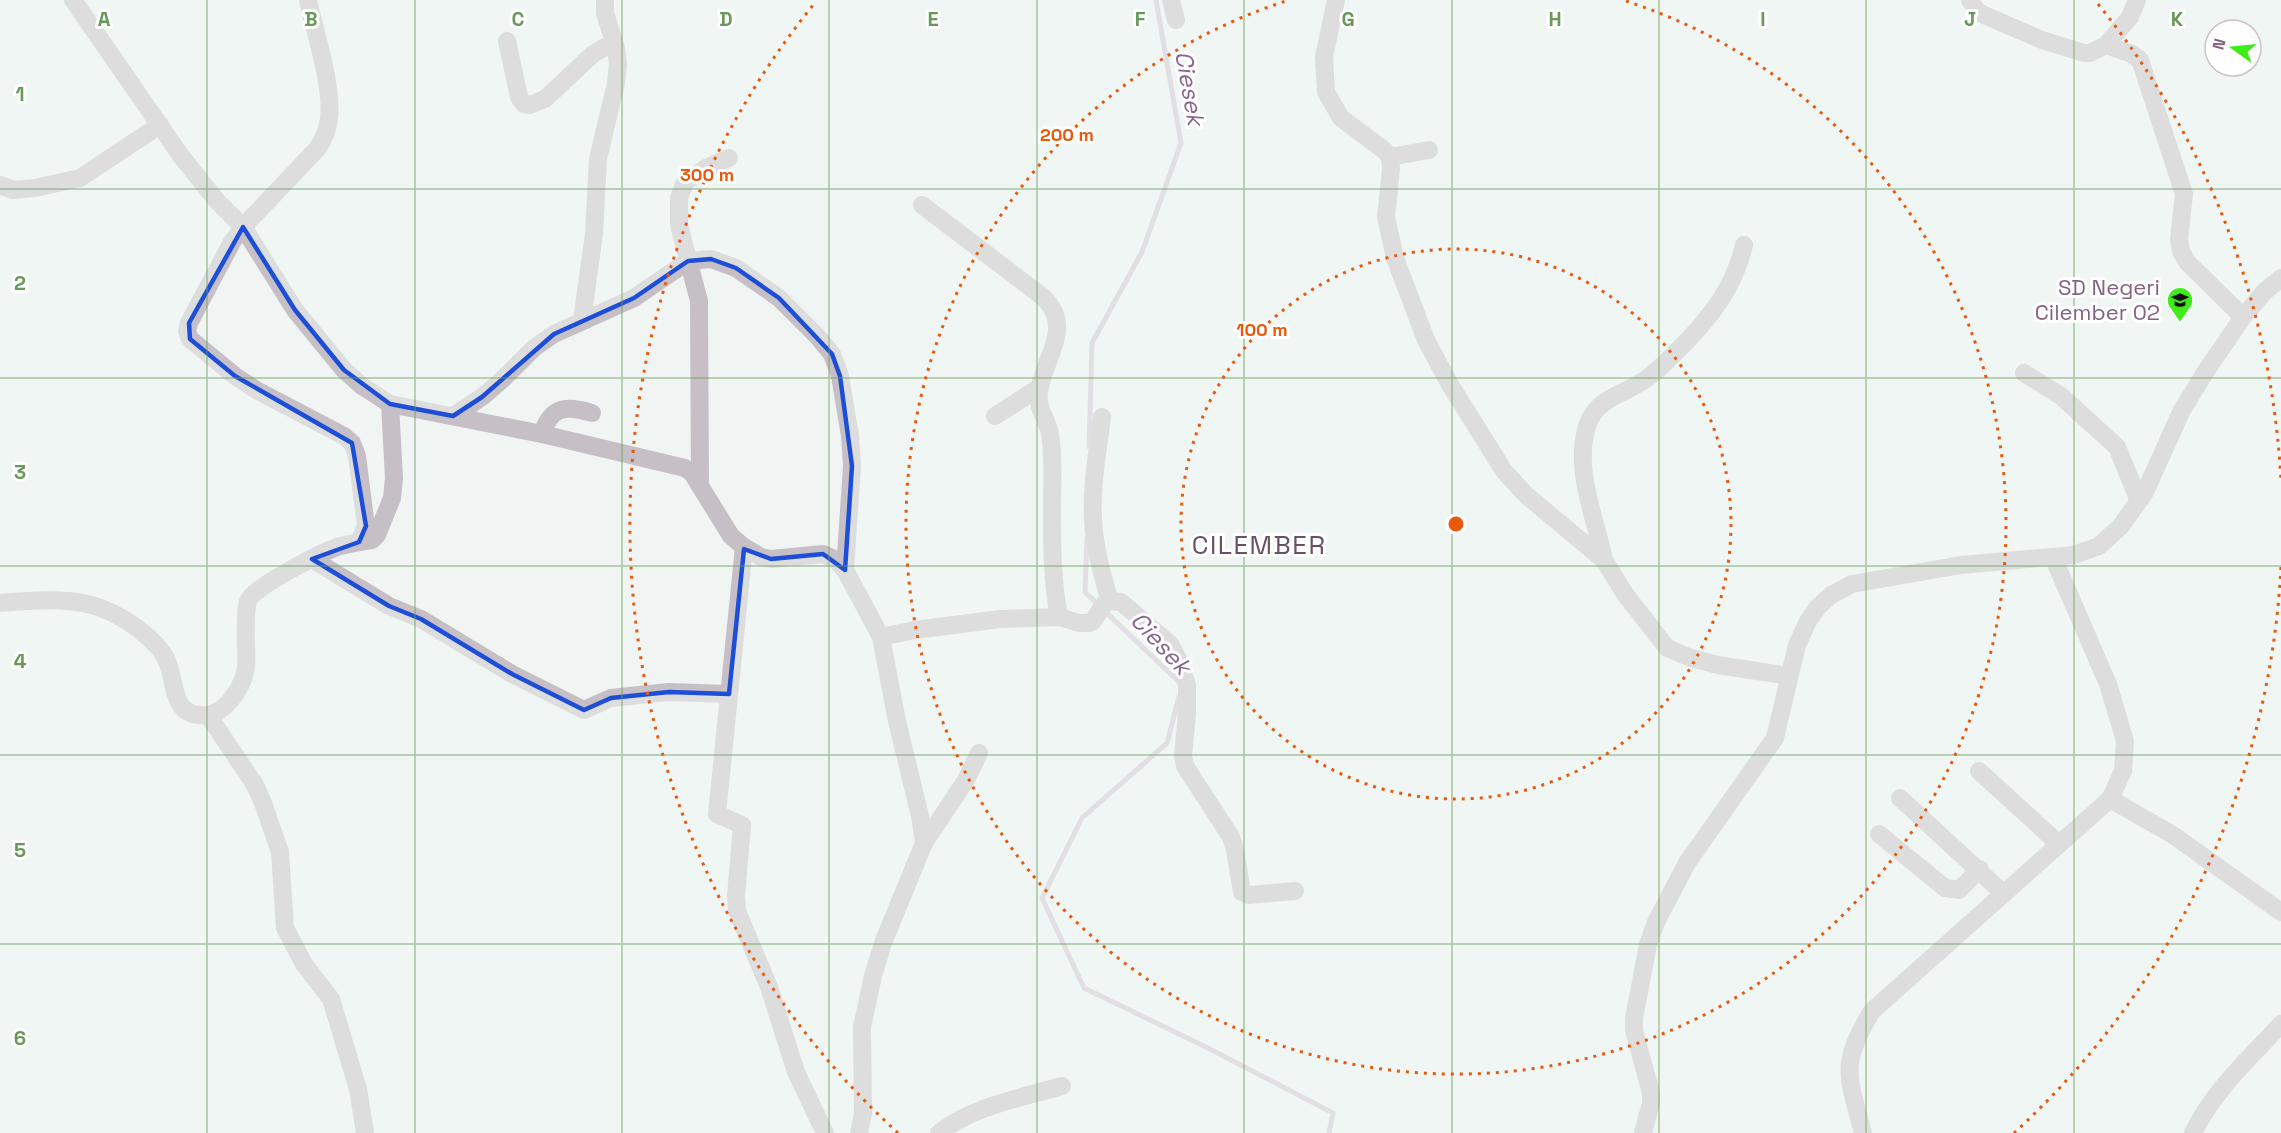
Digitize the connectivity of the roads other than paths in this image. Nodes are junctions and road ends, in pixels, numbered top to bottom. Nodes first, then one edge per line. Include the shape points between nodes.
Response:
1 (73, 0) edge
2 (308, 0) edge
3 (605, 0) edge
4 (1171, 0) edge
5 (1336, 0) edge
6 (1970, 0) edge
7 (2137, 0) edge
8 (1176, 20) dead end
9 (507, 41) dead end
10 (614, 42) junction
11 (2106, 45) junction
12 (160, 125) junction
13 (1429, 150) dead end
14 (1390, 157) junction
15 (729, 158) dead end
16 (0, 185) edge
17 (922, 205) dead end
18 (243, 227) junction
19 (1744, 245) dead end
20 (688, 261) junction
21 (2281, 278) edge
22 (2243, 317) junction
23 (582, 320) junction
24 (2024, 374) dead end
25 (1040, 387) junction
26 (390, 404) junction
27 (592, 413) dead end
28 (453, 416) junction
29 (995, 416) dead end
30 (1102, 417) dead end
31 (542, 434) junction
32 (700, 486) junction
33 (2139, 501) junction
34 (359, 542) junction
35 (744, 548) junction
36 (2054, 557) junction
37 (310, 560) junction
38 (1604, 560) junction
39 (844, 570) junction
40 (1108, 602) junction
41 (0, 603) edge
42 (1059, 617) junction
43 (881, 637) junction
44 (1789, 676) junction
45 (729, 694) junction
46 (208, 715) junction
47 (979, 753) dead end
48 (1979, 771) dead end
49 (1900, 798) dead end
50 (2110, 799) junction
51 (1879, 834) dead end
52 (924, 843) junction
53 (2059, 844) junction
54 (1980, 869) junction
55 (1295, 891) dead end
56 (2004, 894) junction
57 (2281, 912) edge
58 (2281, 1024) edge
59 (1062, 1086) dead end
60 (365, 1133) edge
61 (825, 1133) edge
62 (859, 1133) edge
63 (939, 1133) edge
64 (1642, 1133) edge
65 (1863, 1133) edge
66 (2193, 1133) edge

1 - 12 street
2 - 18 street via 330,97 326,135
3 - 10 street
4 - 8 street
5 - 14 street via 1324,57 1326,93 1341,118
6 - 11 street via 1984,15 2042,40 2084,53
7 - 11 street via 2130,17
9 - 10 street via 519,97 530,105 545,99 594,54
10 - 23 street via 617,73 598,159 594,234
11 - 22 street via 2135,56 2145,70 2184,194 2179,239 2184,257
12 - 16 street via 80,178 13,190
12 - 18 street via 217,201
13 - 14 street
14 - 38 street via 1386,217 1389,236 1426,340 1504,471
15 - 20 street via 695,174 681,188 679,225
17 - 25 street via 1049,303 1058,330
18 - 26 street via 295,310 344,370
18 - 34 street via 189,323 190,339 258,391 352,443 366,526
19 - 38 street via 1736,274 1717,308 1647,379 1604,401 1588,424 1583,464
20 - 23 street via 634,298
20 - 32 street via 699,301
20 - 39 street via 711,260 749,276 772,292 832,354 840,376 852,466
21 - 22 street
22 - 33 street via 2182,410
23 - 28 street via 534,348 482,397
24 - 33 street via 2061,396 2117,447
25 - 29 street
25 - 42 street via 1039,408 1050,433 1053,460 1052,547
26 - 28 street
26 - 34 street via 392,498 377,535
27 - 31 street via 577,408 561,410 547,420
28 - 31 street
30 - 40 street via 1094,473 1093,521
31 - 32 street via 686,468
32 - 35 street via 731,536
33 - 36 street via 2121,526 2099,546
34 - 37 street
35 - 39 street via 771,559 823,554 836,560
35 - 45 street
36 - 44 street via 1961,565 1845,587 1812,614 1797,645
36 - 50 street via 2108,684 2125,741 2123,771
37 - 45 street via 584,710 611,698 669,692
37 - 46 street via 256,591 248,600 246,674 220,711
38 - 44 street via 1667,648 1718,665
39 - 43 street
40 - 42 street via 1093,621 1079,623
40 - 55 street via 1126,606 1170,644 1179,661 1187,685 1182,756 1231,837 1242,892 1249,895
41 - 46 street via 75,602 108,610 164,654 181,706 188,712
42 - 43 street via 1000,620
43 - 52 street
44 - 64 street via 1775,738 1687,863 1648,945 1633,1024 1651,1093
45 - 61 street via 717,814 742,825 737,911 769,987 796,1072
46 - 60 street via 263,802 280,852 285,928 304,964 331,999 358,1089
47 - 52 street via 962,787
48 - 53 street
49 - 54 street
50 - 53 street
50 - 57 street via 2173,835
51 - 54 street via 1945,888 1959,890
52 - 62 street via 873,976 862,1027 863,1114
53 - 56 street
54 - 56 street
56 - 65 street via 1878,1004 1868,1018 1848,1067 1848,1081
58 - 66 street via 2216,1095
59 - 63 street via 997,1105

